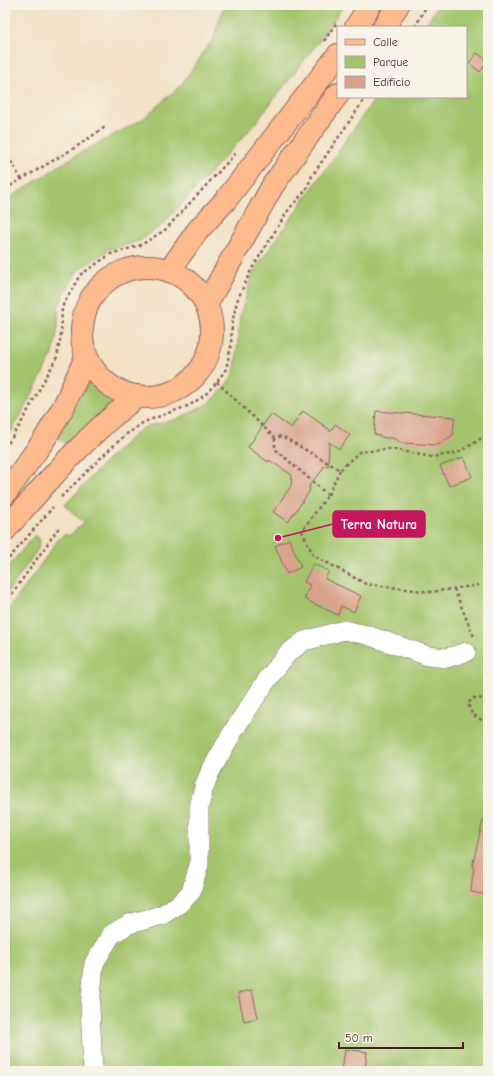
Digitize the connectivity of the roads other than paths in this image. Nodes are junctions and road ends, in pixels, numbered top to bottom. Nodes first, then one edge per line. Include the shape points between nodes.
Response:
1 (370, 5) edge
2 (398, 5) edge
3 (349, 22) edge
4 (385, 26) edge
5 (330, 50) edge
6 (337, 95) edge
7 (169, 271) junction
8 (206, 305) junction
9 (86, 356) junction
10 (138, 396) junction
11 (5, 494) edge
12 (5, 530) edge
13 (466, 652) dead end
14 (93, 1071) edge

1 - 3 main road
2 - 4 main road
5 - 7 main road via 225,201 198,230
6 - 8 main road via 273,185
7 - 8 main road via 184,279 197,291
7 - 9 main road via 149,267 130,269 112,278 97,290 87,308 82,327
8 - 10 main road via 212,335 203,365 182,387 166,394
9 - 10 main road via 101,379 115,389
9 - 11 main road via 64,406 44,440
10 - 12 main road via 118,411 69,457
13 - 14 lane via 447,658 428,656 367,635 344,630 304,641 287,654 235,728 204,787 199,807 199,865 192,892 162,915 129,924 112,934 94,963 90,1007

